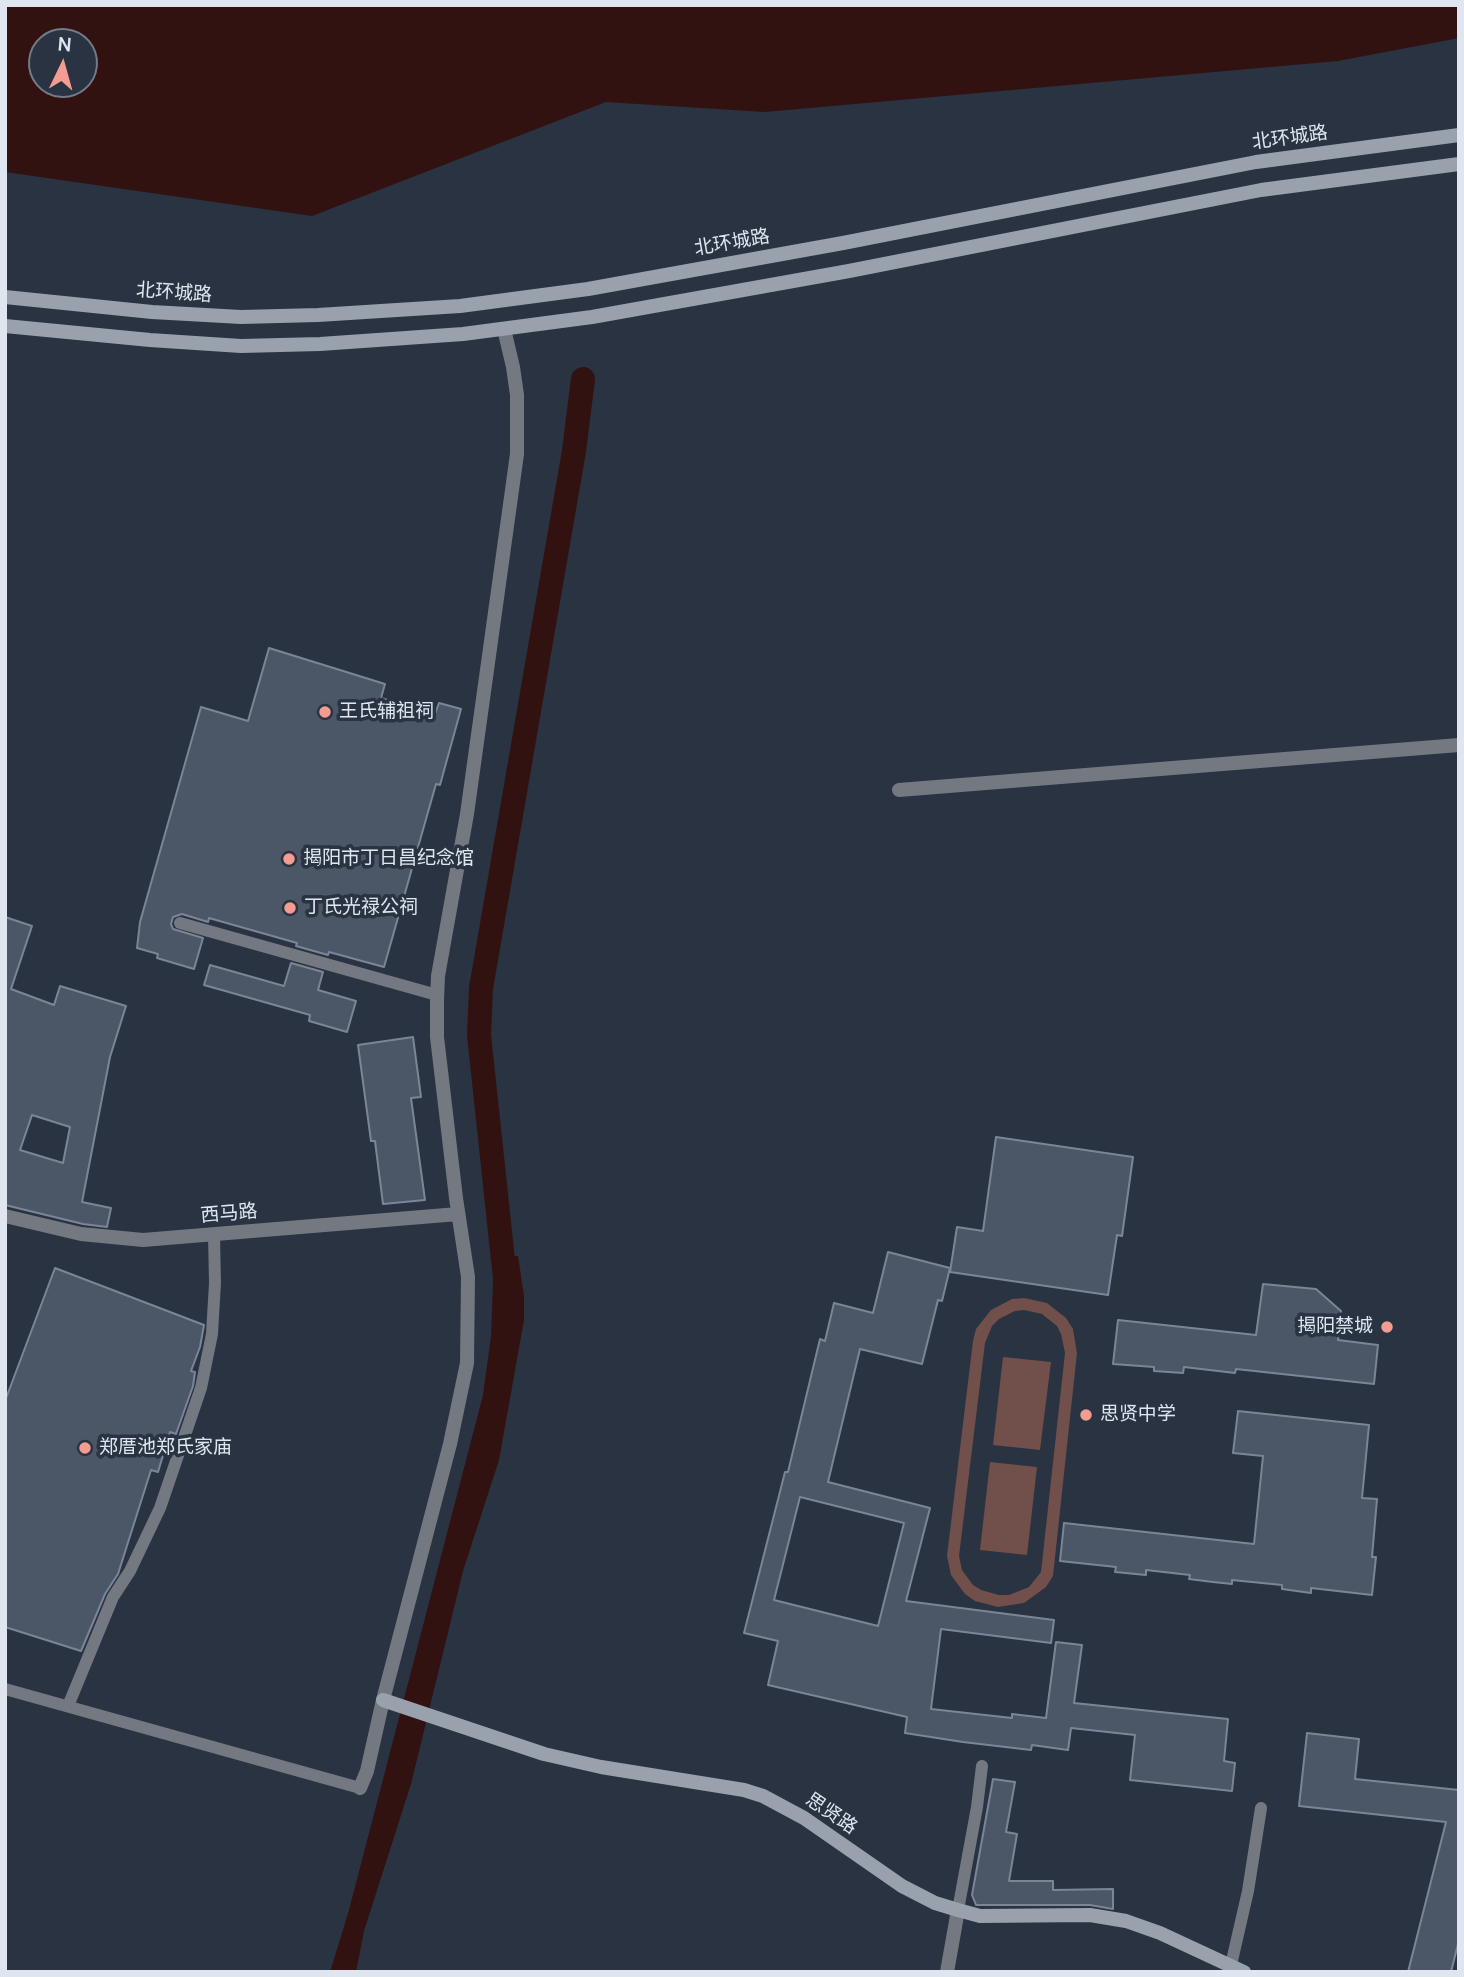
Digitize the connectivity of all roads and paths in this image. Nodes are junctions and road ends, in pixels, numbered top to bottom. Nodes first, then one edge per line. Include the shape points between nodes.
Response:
1 (1459, 135) edge
2 (1459, 164) edge
3 (5, 297) edge
4 (5, 326) edge
5 (504, 330) junction
6 (1459, 745) edge
7 (899, 790) dead end
8 (180, 923) dead end
9 (437, 995) junction
10 (458, 1214) junction
11 (5, 1216) edge
12 (214, 1235) junction
13 (5, 1689) edge
14 (389, 1701) junction
15 (68, 1706) junction
16 (982, 1766) dead end
17 (360, 1788) joint
18 (1261, 1808) dead end
19 (957, 1910) junction
20 (1238, 1968) edge
21 (947, 1972) edge

1 - 3 main road, 北环城路 via 1256,162 709,267 473,304 241,317
2 - 5 main road via 1261,190 849,271
4 - 5 main road via 240,346 399,340
5 - 9 street via 517,395 517,454
6 - 7 street
8 - 9 lane
9 - 10 street via 437,1037
10 - 12 street, 西马路
10 - 14 street via 468,1277 467,1363
11 - 12 street, 西马路 via 112,1238
12 - 15 lane via 212,1334 201,1388 160,1508 113,1597
13 - 15 lane
14 - 17 street
14 - 19 main road, 思贤路 via 544,1754 763,1796 804,1818 902,1886
15 - 17 lane
16 - 19 lane
18 - 20 lane
19 - 20 main road, 思贤路 via 981,1916 1090,1916 1126,1921
19 - 21 street

